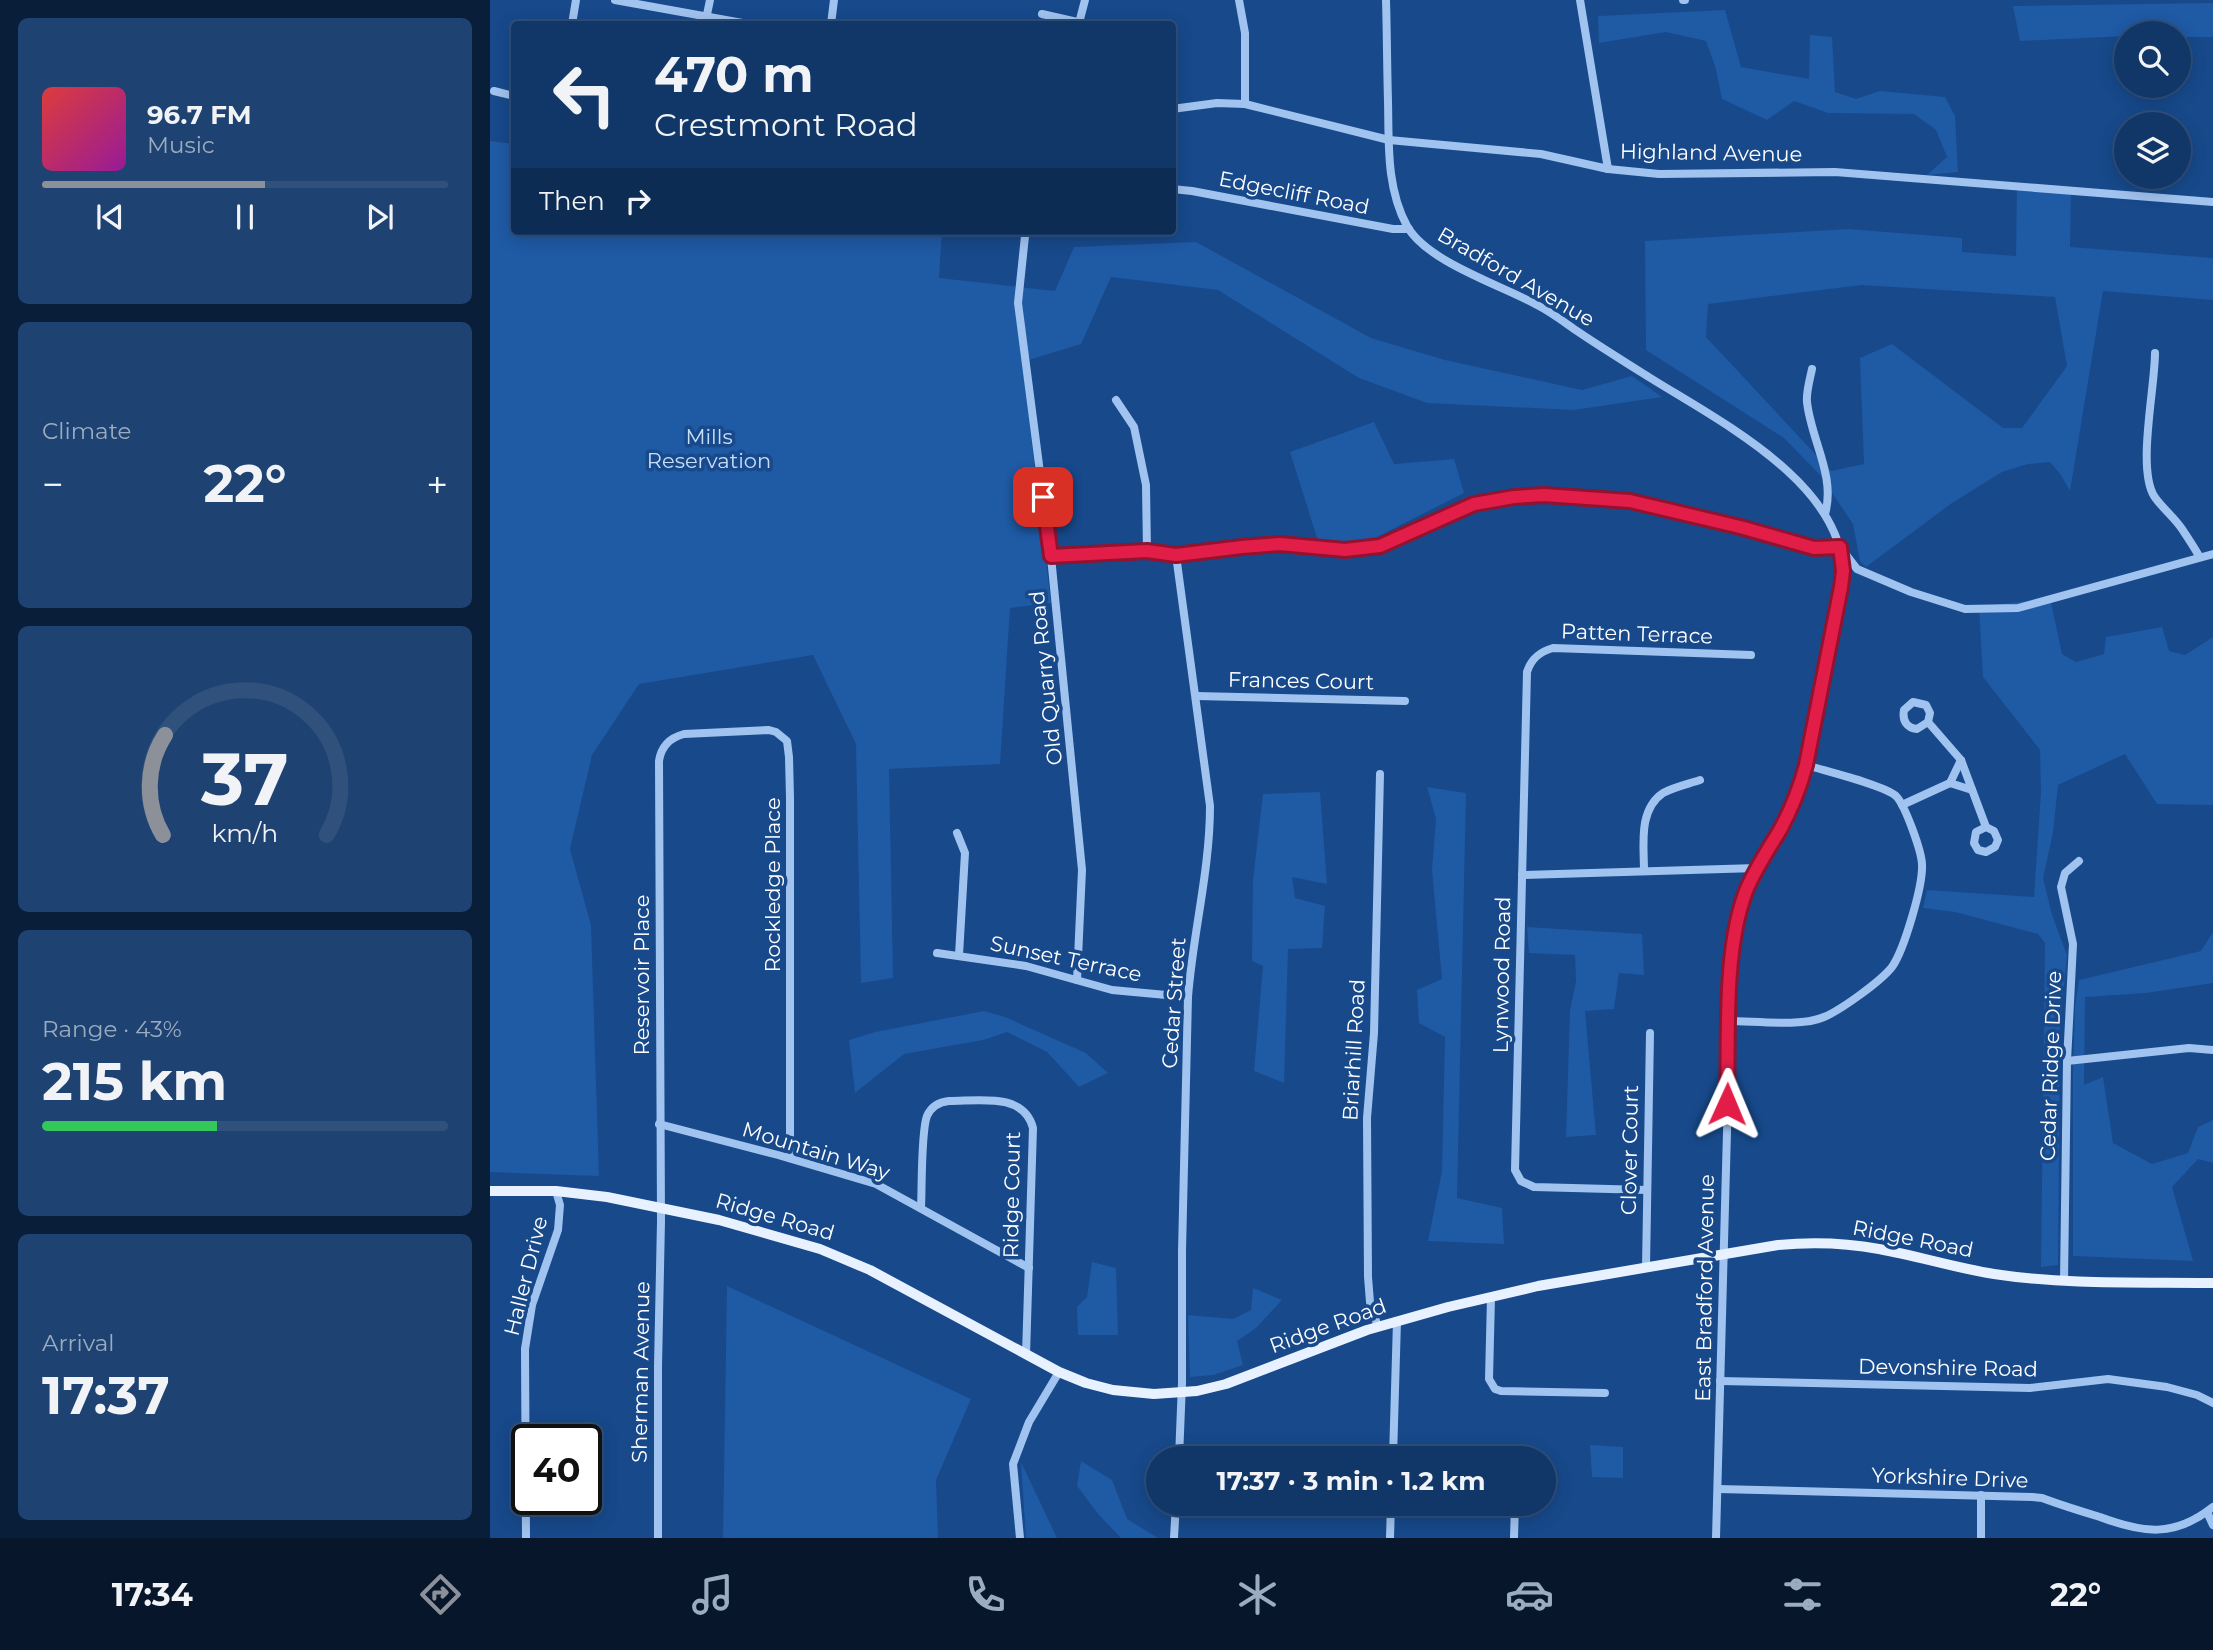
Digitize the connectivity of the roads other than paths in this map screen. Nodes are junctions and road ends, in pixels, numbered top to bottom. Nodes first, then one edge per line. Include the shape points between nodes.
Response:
1 (576, 0) edge
2 (615, 0) edge
3 (710, 0) edge
4 (834, 0) edge
5 (1085, 0) edge
6 (1239, 0) edge
7 (1386, 0) edge
8 (1580, 0) edge
9 (1042, 14) dead end
10 (572, 21) edge
11 (706, 21) edge
12 (831, 21) edge
13 (1070, 21) edge
14 (1082, 21) edge
15 (494, 91) dead end
16 (511, 95) edge
17 (1245, 104) junction
18 (1176, 108) edge
19 (1389, 140) junction
20 (1608, 169) junction
21 (1176, 189) edge
22 (2213, 202) edge
23 (1409, 229) junction
24 (1026, 235) edge
25 (2155, 353) dead end
26 (1812, 369) dead end
27 (1116, 400) dead end
28 (1699, 409) joint
29 (1825, 514) junction
30 (1840, 547) junction
31 (1147, 551) junction
32 (2213, 554) edge
33 (1176, 555) junction
34 (1051, 556) junction
35 (2199, 556) junction
36 (1751, 655) dead end
37 (1196, 696) junction
38 (1405, 701) dead end
39 (1928, 722) dead end
40 (666, 744) joint
41 (1961, 760) junction
42 (1806, 765) junction
43 (1380, 774) dead end
44 (1700, 780) dead end
45 (1950, 783) junction
46 (1972, 790) junction
47 (1902, 805) junction
48 (1986, 827) dead end
49 (957, 832) dead end
50 (2079, 861) dead end
51 (1757, 868) junction
52 (1644, 871) junction
53 (1522, 875) junction
54 (937, 953) dead end
55 (959, 955) junction
56 (1077, 981) junction
57 (1188, 997) junction
58 (1729, 1021) junction
59 (1650, 1033) dead end
60 (2213, 1050) edge
61 (2067, 1061) junction
62 (659, 1124) junction
63 (790, 1158) junction
64 (1647, 1190) junction
65 (490, 1191) edge
66 (556, 1191) junction
67 (660, 1207) junction
68 (921, 1208) junction
69 (1723, 1254) junction
70 (1646, 1267) junction
71 (1029, 1268) junction
72 (2064, 1281) junction
73 (2213, 1283) edge
74 (1491, 1297) junction
75 (1397, 1321) junction
76 (1378, 1327) junction
77 (1026, 1355) junction
78 (1059, 1372) junction
79 (1720, 1381) junction
80 (1182, 1393) junction
81 (1605, 1393) dead end
82 (2213, 1403) edge
83 (1180, 1446) edge
84 (1393, 1446) edge
85 (1718, 1489) junction
86 (1981, 1495) junction
87 (2210, 1510) edge
88 (1175, 1516) edge
89 (1391, 1516) edge
90 (1515, 1516) edge
91 (2213, 1525) edge
92 (526, 1538) edge
93 (658, 1538) edge
94 (1020, 1538) edge
95 (1174, 1538) edge
96 (1390, 1538) edge
97 (1514, 1538) edge
98 (1716, 1538) edge
99 (1980, 1538) edge

1 - 10 street
2 - 11 street
3 - 11 street
4 - 12 street
5 - 14 street
6 - 17 street via 1245,33
7 - 19 street, Bradford Avenue
8 - 20 street
9 - 13 street
15 - 16 street
17 - 18 street, Highland Avenue
17 - 19 street, Highland Avenue
19 - 20 street, Highland Avenue via 1541,154
19 - 23 street, Bradford Avenue via 1393,190
20 - 22 street, Highland Avenue via 1659,174 1836,172
21 - 23 street, Edgecliff Road
23 - 28 street, Bradford Avenue via 1444,259 1539,306
24 - 34 street, Old Quarry Road via 1018,303
25 - 35 street via 2148,482
26 - 29 street via 1807,400 1825,470
27 - 31 street via 1134,427 1146,485
28 - 29 street, East Bradford Avenue via 1766,452
29 - 30 street, East Bradford Avenue
30 - 33 street via 1814,548 1630,501 1544,495 1474,504 1380,546 1345,550 1280,544
30 - 35 street via 1857,569 1965,609 2018,608
30 - 42 street, East Bradford Avenue via 1841,587
31 - 33 street
31 - 34 street
32 - 35 street
33 - 37 street, Cedar Street
34 - 56 street, Old Quarry Road via 1082,870
36 - 53 street, Patten Terrace via 1553,648 1538,655 1527,672
37 - 38 street, Frances Court
37 - 57 street, Cedar Street via 1210,821
39 - 41 street
40 - 62 street, Reservoir Place via 659,761
40 - 63 street, Rockledge Place via 684,734 769,730 787,741
41 - 45 street
41 - 46 street
42 - 47 street via 1888,790
42 - 51 street, East Bradford Avenue via 1781,828
43 - 76 street, Briarhill Road via 1374,1032 1367,1118 1368,1277
44 - 52 street via 1668,791 1650,807 1644,824
45 - 46 street
45 - 47 street
46 - 48 street
47 - 58 street via 1923,867 1901,950 1889,970 1835,1012 1816,1020
49 - 55 street via 965,853
50 - 61 street, Cedar Ridge Drive via 2065,873 2061,887 2073,944
51 - 52 street, Lynwood Road
51 - 58 street, East Bradford Avenue via 1734,932
52 - 53 street, Lynwood Road
53 - 64 street, Lynwood Road via 1516,1174 1534,1187
54 - 55 street, Sunset Terrace
55 - 56 street, Sunset Terrace via 1026,966
56 - 57 street, Sunset Terrace via 1112,990
57 - 80 street, Cedar Street
58 - 69 street, East Bradford Avenue
59 - 64 street, Clover Court
60 - 61 street via 2189,1048
61 - 72 street, Cedar Ridge Drive
62 - 63 street, Mountain Way
62 - 67 street, Reservoir Place
63 - 68 street, Mountain Way via 876,1184
64 - 70 street, Clover Court
65 - 66 main road, Ridge Road
66 - 67 main road, Ridge Road
66 - 92 street, Haller Drive via 558,1230 532,1305 526,1349
67 - 77 main road, Ridge Road via 845,1258
67 - 93 street, Sherman Avenue
68 - 71 street, Mountain Way
68 - 71 street, Ridge Court via 925,1122 932,1108 949,1101 1018,1105 1033,1128
69 - 70 main road, Ridge Road
69 - 72 main road, Ridge Road via 1778,1245 1835,1244 1986,1273
69 - 79 street, East Bradford Avenue
70 - 74 main road, Ridge Road
71 - 77 street, Ridge Court
72 - 73 main road, Ridge Road
74 - 75 main road, Ridge Road
74 - 81 street via 1489,1379 1495,1389
75 - 76 main road, Ridge Road
75 - 84 street
76 - 80 main road, Ridge Road via 1233,1382
77 - 78 main road, Ridge Road
78 - 80 main road, Ridge Road via 1113,1390
78 - 94 street via 1029,1422 1013,1464
79 - 82 street, Devonshire Road via 2030,1388 2108,1379 2166,1387
79 - 85 street, East Bradford Avenue
80 - 83 street, Cedar Street
85 - 86 street, Yorkshire Drive
85 - 98 street, East Bradford Avenue
86 - 87 street, Yorkshire Drive via 2042,1498 2146,1531 2172,1528
86 - 99 street
87 - 91 street
88 - 95 street
89 - 96 street
90 - 97 street

